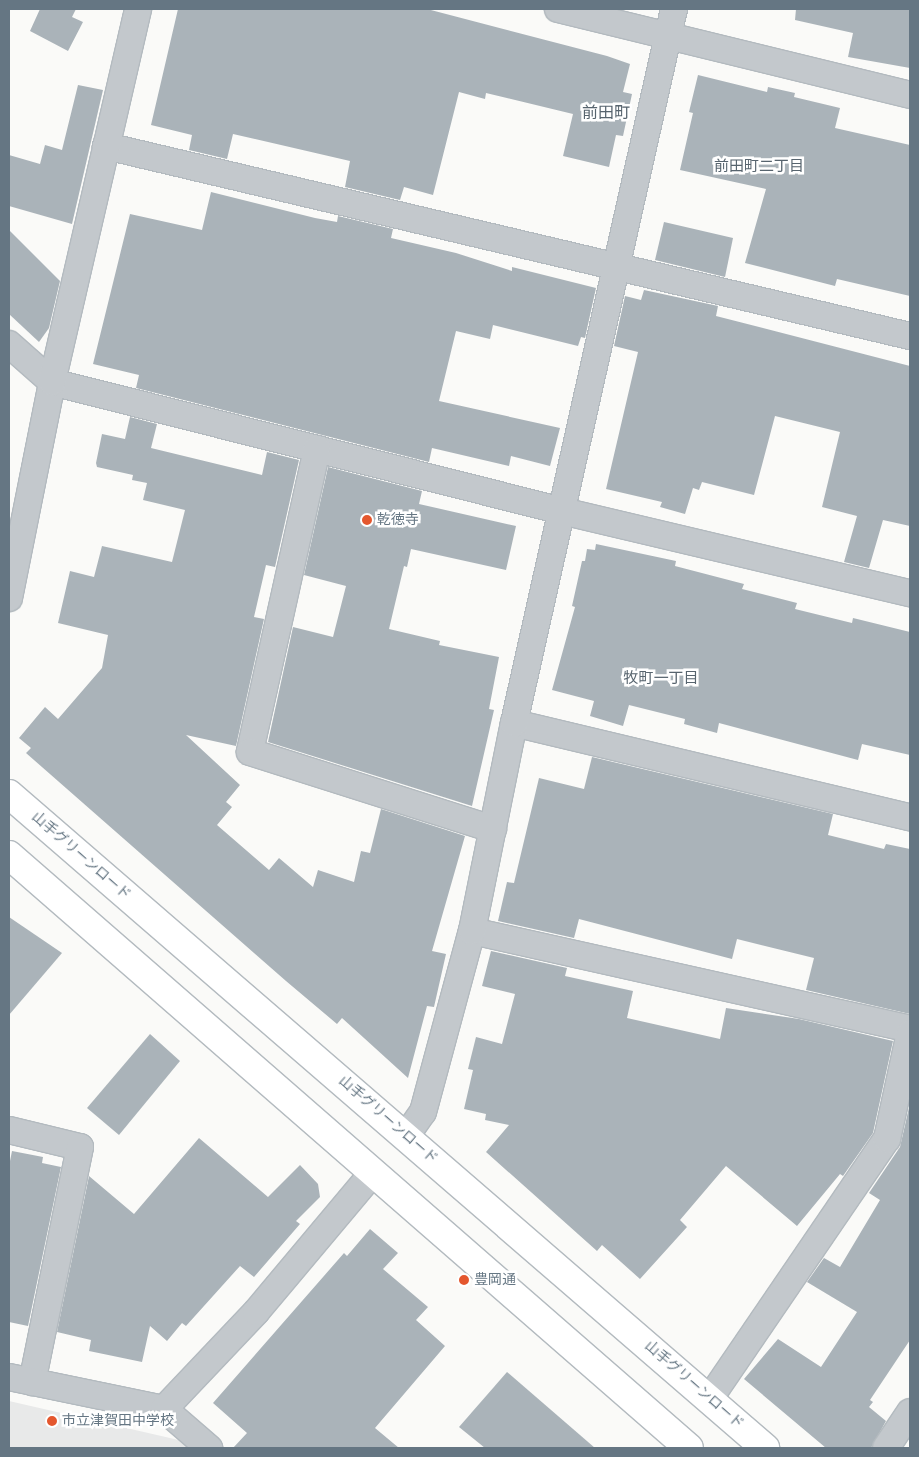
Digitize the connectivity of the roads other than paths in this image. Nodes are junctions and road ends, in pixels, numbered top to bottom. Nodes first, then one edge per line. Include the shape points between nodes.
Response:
1 (138, 9) edge
2 (558, 9) edge
3 (674, 9) edge
4 (667, 37) junction
5 (910, 94) edge
6 (106, 146) junction
7 (616, 267) junction
8 (910, 336) edge
9 (9, 344) edge
10 (52, 382) junction
11 (317, 449) junction
12 (562, 510) junction
13 (910, 593) edge
14 (9, 598) edge
15 (514, 723) junction
16 (9, 794) edge
17 (910, 817) edge
18 (493, 829) junction
19 (9, 855) edge
20 (472, 931) junction
21 (910, 1029) edge
22 (910, 1033) edge
23 (9, 1130) edge
24 (406, 1136) junction
25 (372, 1174) junction
26 (20, 1379) edge
27 (710, 1398) junction
28 (164, 1409) junction
29 (910, 1412) edge
30 (209, 1448) edge
31 (689, 1448) edge
32 (765, 1448) edge
33 (886, 1448) edge

1 - 6 street
2 - 4 street
3 - 4 street
4 - 5 street
4 - 7 street
6 - 7 street
6 - 10 street
7 - 8 street
7 - 12 street
9 - 10 street
10 - 11 street
10 - 14 street
11 - 12 street
11 - 18 street via 250,752
12 - 13 street
12 - 15 street
15 - 17 street
15 - 18 street
16 - 24 street, 山手グリーンロード
18 - 20 street
19 - 25 street
20 - 21 street
20 - 24 street via 423,1112
22 - 27 street via 887,1139
23 - 26 street via 80,1147
24 - 27 street, 山手グリーンロード
25 - 28 street via 256,1312
25 - 31 street
26 - 28 street
27 - 32 street, 山手グリーンロード
28 - 30 street
29 - 33 street

